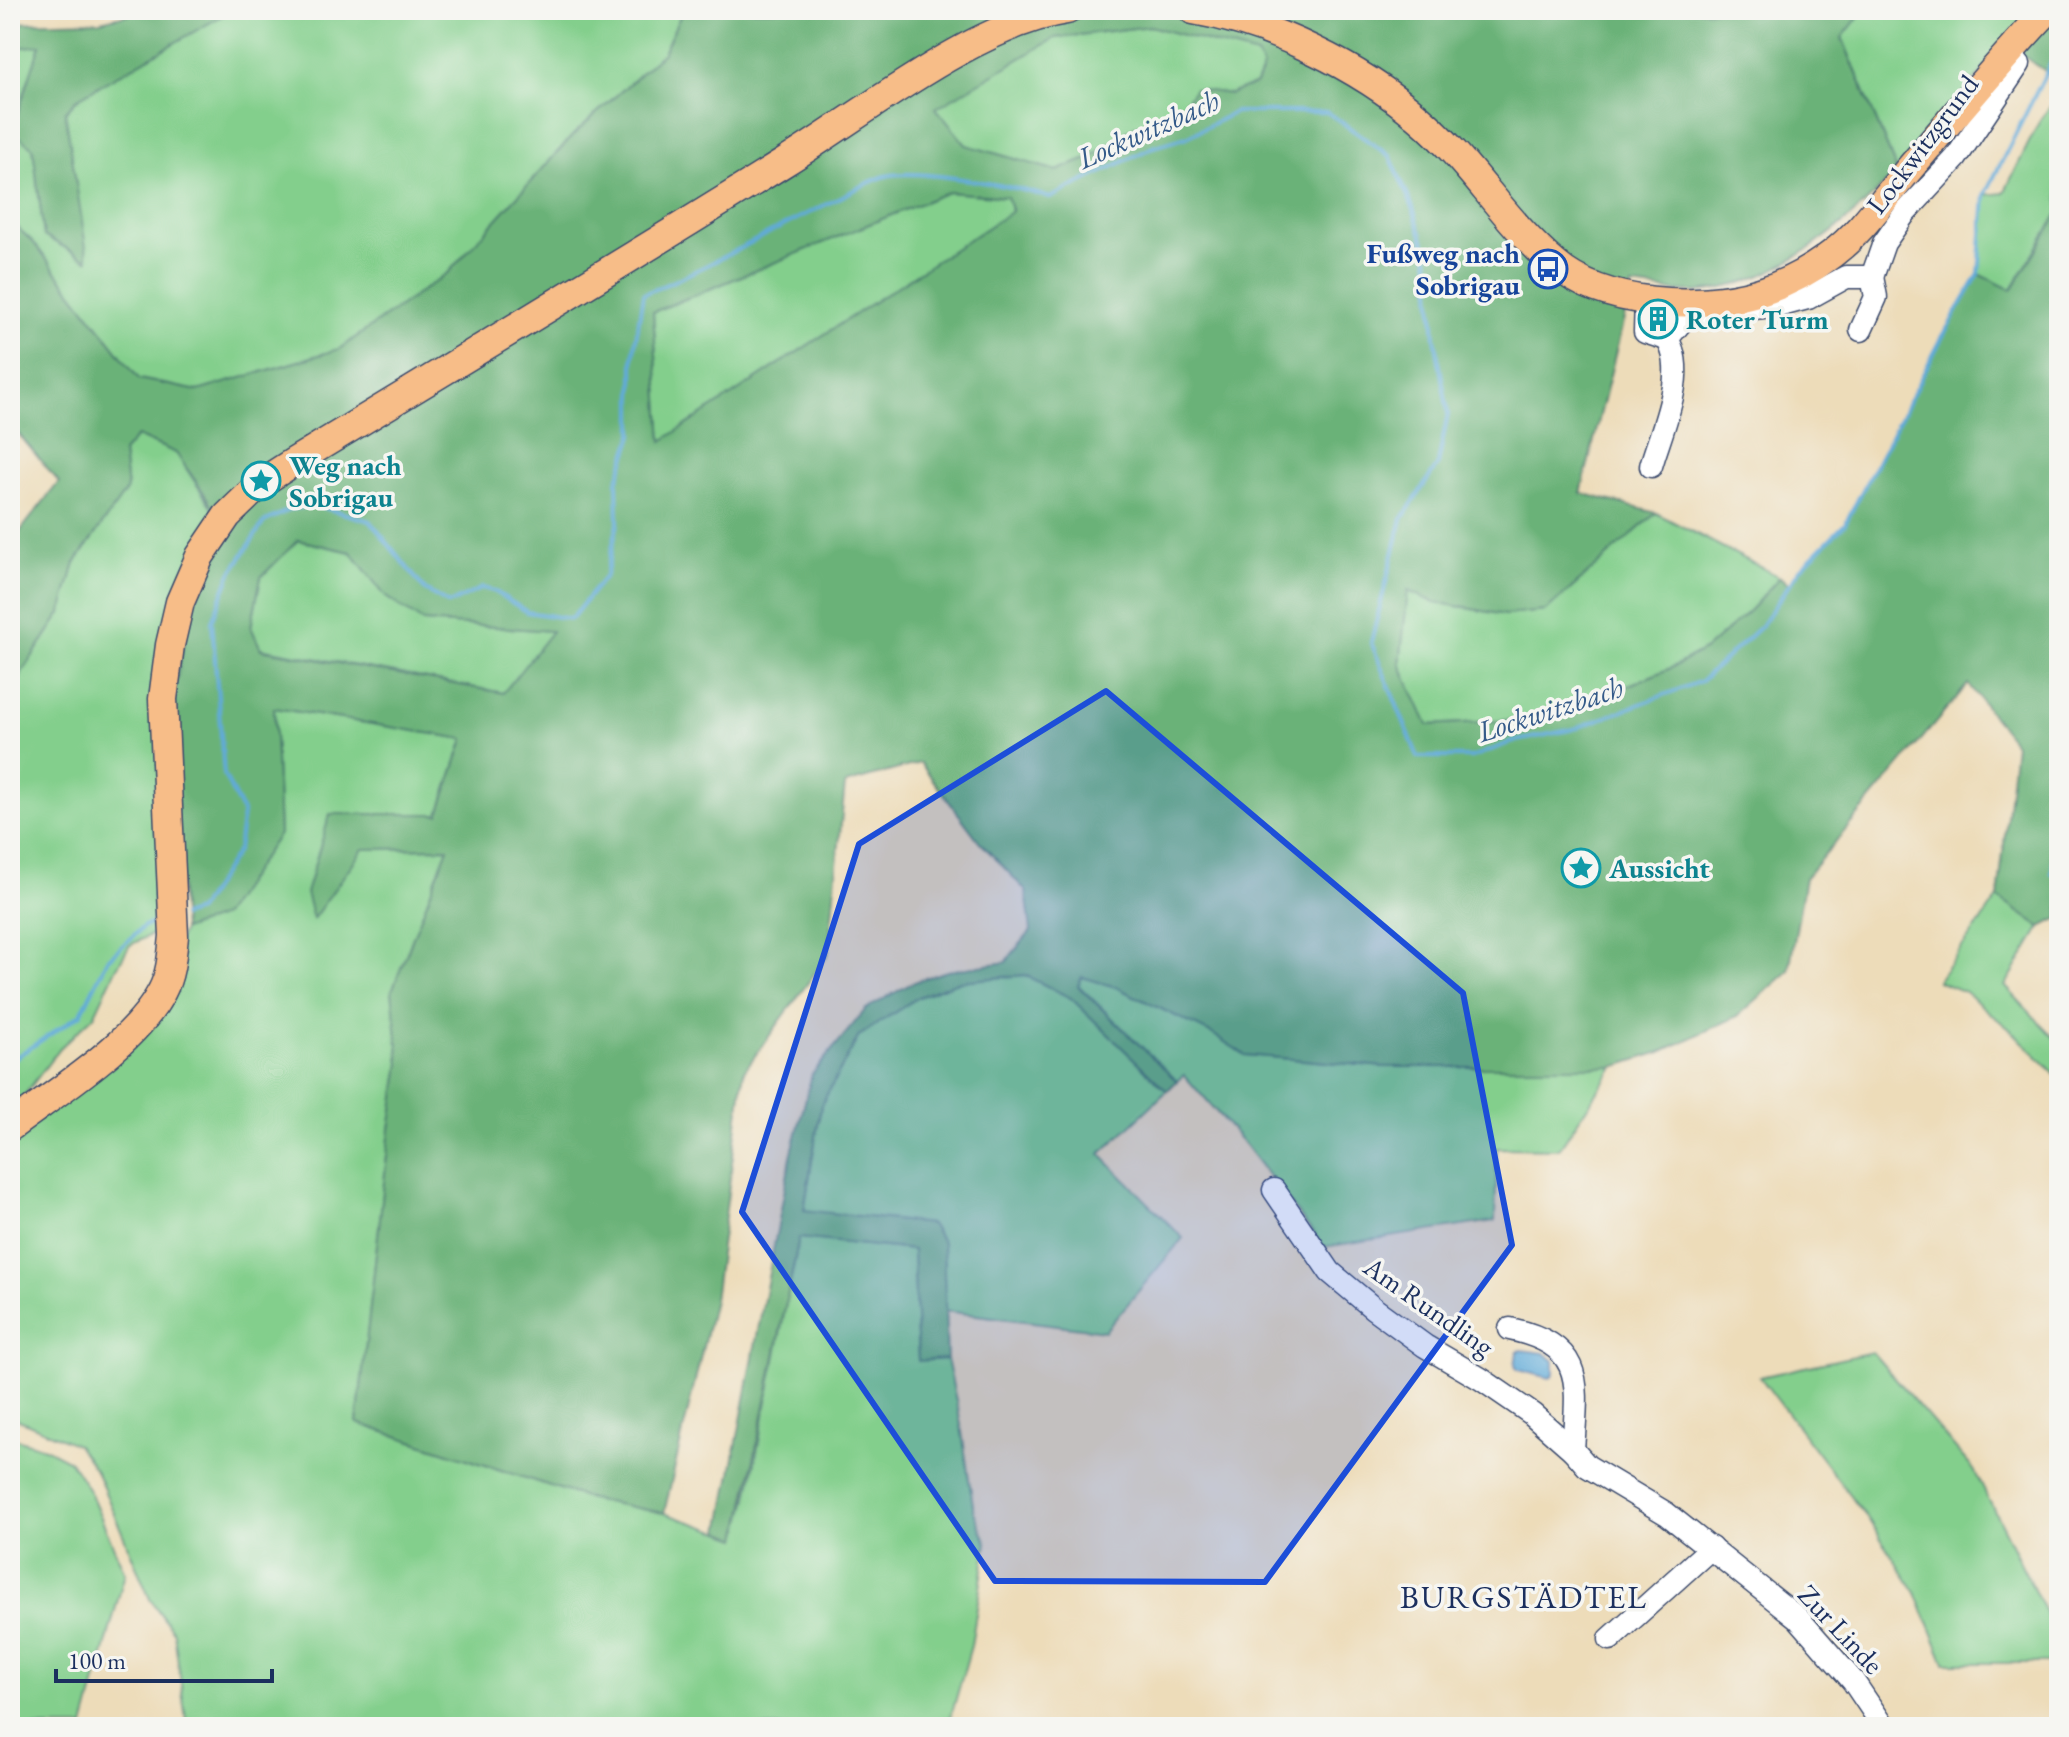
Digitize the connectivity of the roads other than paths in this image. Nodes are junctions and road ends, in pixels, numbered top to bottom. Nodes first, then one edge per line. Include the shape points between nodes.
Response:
1 (1067, 10) edge
2 (1193, 10) edge
3 (2048, 10) edge
4 (2008, 54) junction
5 (1872, 277) junction
6 (1646, 299) junction
7 (1861, 330) dead end
8 (1667, 339) junction
9 (1651, 466) dead end
10 (10, 1127) edge
11 (1274, 1190) dead end
12 (1510, 1329) dead end
13 (1580, 1458) junction
14 (1711, 1548) junction
15 (1610, 1639) dead end
16 (1884, 1727) edge

1 - 10 main road via 1016,24 919,75 636,256 292,463 261,483 227,516 200,556 180,602 163,699 171,967 145,1016 116,1046
2 - 6 main road via 1260,28 1356,74 1420,118 1568,275 1599,290
3 - 4 main road
4 - 5 street, Lockwitzgrund via 2019,64 1956,158 1884,243
4 - 6 main road via 1853,236 1813,267 1756,293 1693,303
5 - 7 street, Lockwitzgrund via 1876,297
5 - 8 street via 1846,277 1808,298 1782,305 1687,315
6 - 8 street via 1645,332
8 - 9 street via 1677,378
11 - 13 street, Am Rundling via 1330,1272 1425,1346 1532,1414
12 - 13 street, Am Rundling via 1535,1335 1562,1352 1577,1387
13 - 14 street, Zur Linde
14 - 15 street
14 - 16 street, Zur Linde via 1798,1618 1853,1681

